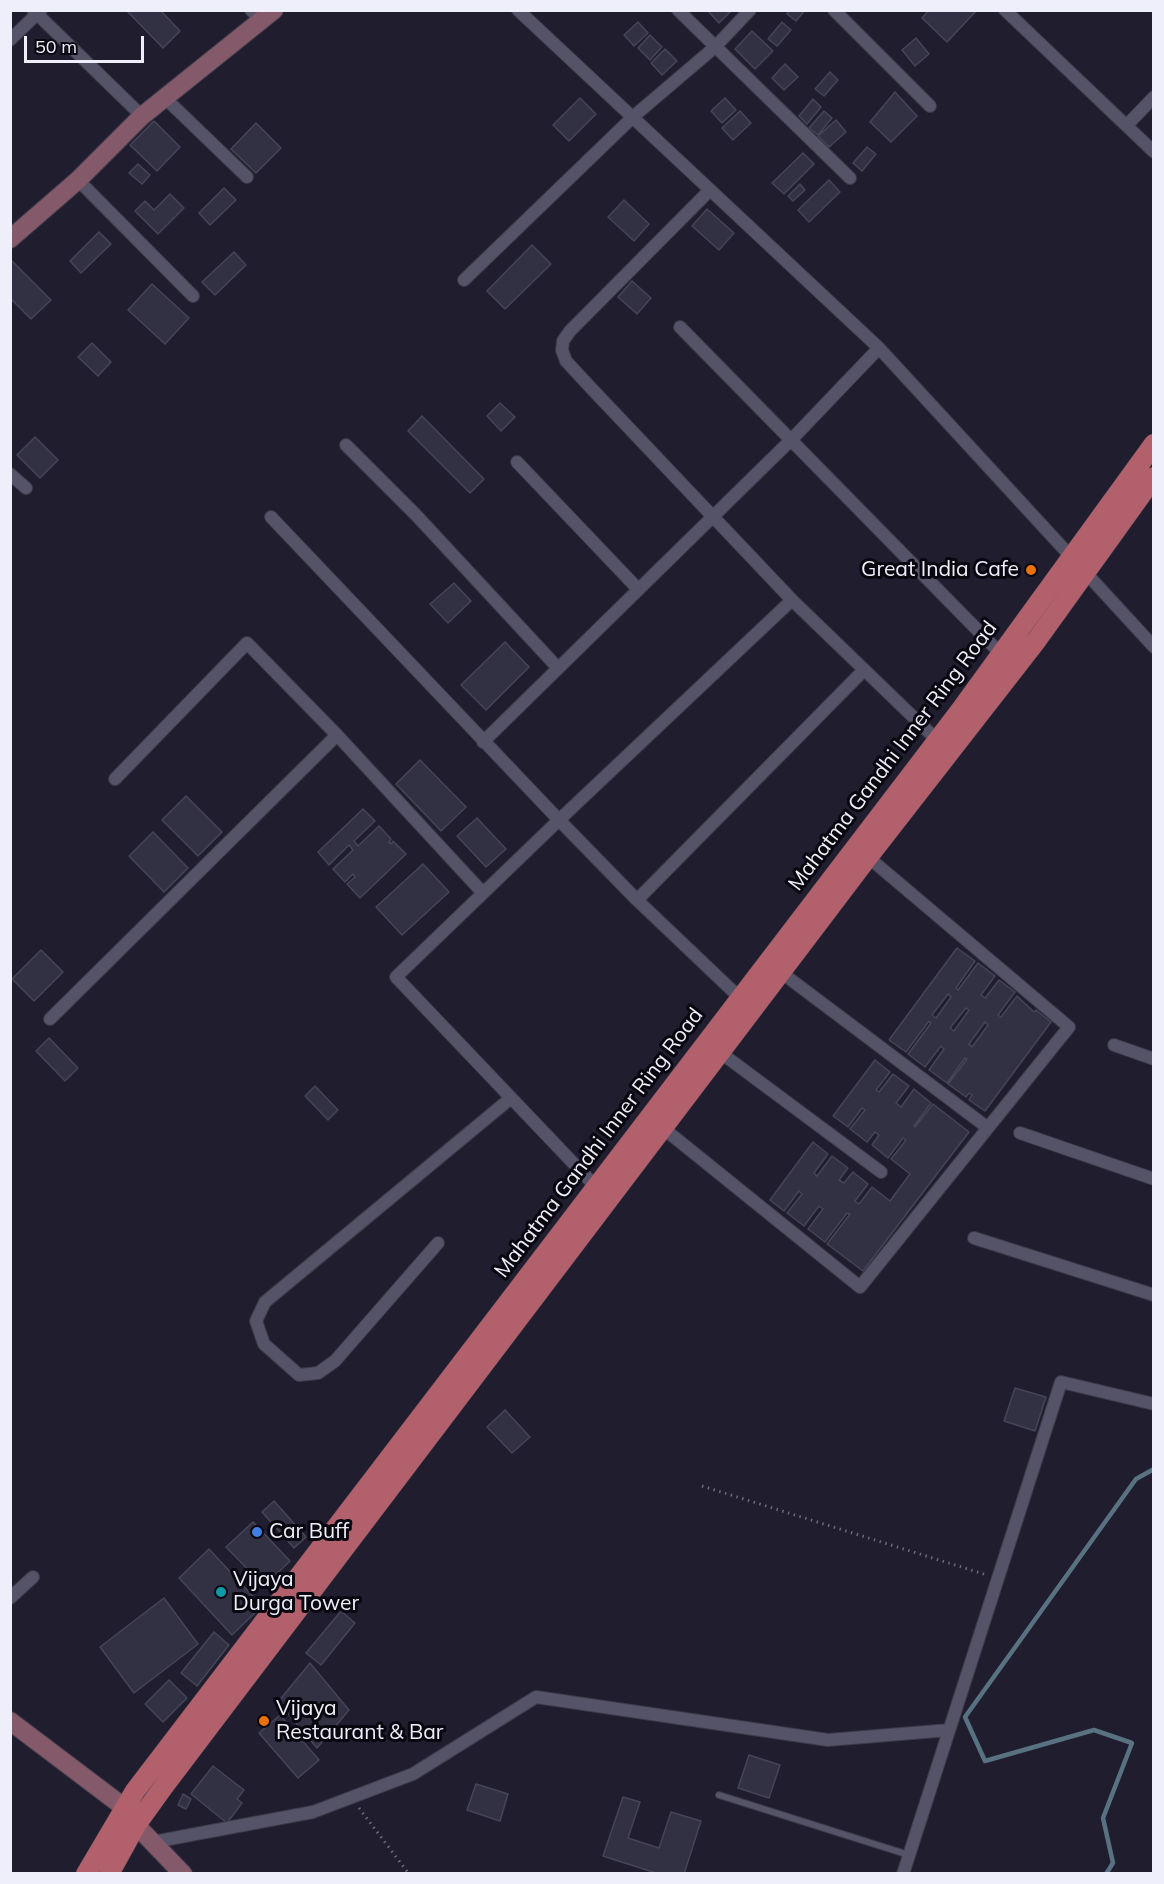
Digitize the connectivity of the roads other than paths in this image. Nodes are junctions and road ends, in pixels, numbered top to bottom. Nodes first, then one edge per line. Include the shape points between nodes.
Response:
1 (518, 10) edge
2 (678, 10) edge
3 (750, 10) edge
4 (834, 10) edge
5 (1005, 10) edge
6 (37, 12) edge
7 (262, 14) edge
8 (10, 40) edge
9 (715, 47) junction
10 (1154, 97) edge
11 (165, 98) junction
12 (930, 106) dead end
13 (142, 116) junction
14 (634, 116) junction
15 (1127, 125) junction
16 (1154, 152) edge
17 (247, 177) dead end
18 (850, 178) dead end
19 (78, 180) junction
20 (709, 191) junction
21 (10, 239) edge
22 (464, 280) dead end
23 (193, 296) dead end
24 (680, 327) dead end
25 (879, 348) junction
26 (792, 439) junction
27 (1154, 444) edge
28 (346, 445) dead end
29 (517, 462) dead end
30 (10, 474) edge
31 (1154, 477) edge
32 (26, 488) dead end
33 (714, 516) junction
34 (271, 518) dead end
35 (1072, 558) junction
36 (1084, 573) junction
37 (638, 589) junction
38 (792, 600) junction
39 (1154, 647) edge
40 (1001, 654) junction
41 (558, 668) junction
42 (864, 670) junction
43 (337, 735) junction
44 (937, 740) junction
45 (483, 741) junction
46 (115, 779) dead end
47 (559, 820) junction
48 (868, 857) junction
49 (483, 893) junction
50 (637, 900) junction
51 (782, 974) junction
52 (739, 998) junction
53 (50, 1019) dead end
54 (1114, 1045) dead end
55 (721, 1053) junction
56 (1154, 1059) edge
57 (511, 1098) junction
58 (663, 1128) junction
59 (988, 1128) junction
60 (1020, 1132) dead end
61 (880, 1172) dead end
62 (1154, 1179) edge
63 (596, 1187) junction
64 (974, 1238) dead end
65 (438, 1243) dead end
66 (1154, 1295) edge
67 (1154, 1404) edge
68 (33, 1577) dead end
69 (10, 1598) edge
70 (10, 1721) edge
71 (949, 1730) junction
72 (719, 1795) dead end
73 (125, 1808) junction
74 (136, 1825) junction
75 (153, 1842) junction
76 (909, 1855) junction
77 (86, 1874) edge
78 (109, 1874) edge
79 (183, 1874) edge
80 (903, 1874) edge

1 - 14 street
2 - 9 street
3 - 9 street
4 - 12 street
5 - 15 street
6 - 8 street
6 - 13 street
7 - 11 main road
9 - 14 street
9 - 18 street
10 - 15 street
11 - 13 main road
11 - 17 street
13 - 19 main road
14 - 20 street
14 - 22 street
15 - 16 street
19 - 21 main road
19 - 23 street
20 - 25 street
20 - 33 street via 570,331 562,350 566,361
24 - 26 street
25 - 26 street
25 - 35 street
26 - 33 street
26 - 40 street
27 - 35 main road, Mahatma Gandhi Inner Ring Road
28 - 41 street
29 - 37 street
30 - 32 street
31 - 36 main road, Mahatma Gandhi Inner Ring Road
33 - 37 street
33 - 38 street
34 - 45 street
35 - 36 street
35 - 40 main road, Mahatma Gandhi Inner Ring Road
36 - 39 street
36 - 48 main road, Mahatma Gandhi Inner Ring Road
37 - 41 street
38 - 42 street
38 - 47 street
40 - 44 main road, Mahatma Gandhi Inner Ring Road
41 - 45 street
42 - 44 street
42 - 50 street
43 - 46 street via 247,643
43 - 49 street
43 - 53 street
44 - 52 main road, Mahatma Gandhi Inner Ring Road
45 - 47 street
47 - 49 street
47 - 50 street
48 - 51 main road, Mahatma Gandhi Inner Ring Road
48 - 59 street via 1069,1028
49 - 57 street via 396,977
50 - 52 street
51 - 55 main road, Mahatma Gandhi Inner Ring Road
51 - 59 street
52 - 63 main road, Mahatma Gandhi Inner Ring Road
54 - 56 street
55 - 58 main road, Mahatma Gandhi Inner Ring Road
55 - 61 street
57 - 63 street
57 - 65 street via 265,1302 256,1321 264,1344 299,1375 318,1374 335,1361
58 - 59 street via 860,1287
58 - 74 main road, Mahatma Gandhi Inner Ring Road
60 - 62 street
63 - 73 main road, Mahatma Gandhi Inner Ring Road
64 - 66 street
67 - 71 street via 1061,1382
68 - 69 street
70 - 73 main road
71 - 75 street via 828,1740 536,1696 413,1774 313,1812
71 - 76 street
72 - 76 lane
73 - 74 main road
73 - 77 main road, Mahatma Gandhi Inner Ring Road
74 - 75 main road
74 - 78 main road, Mahatma Gandhi Inner Ring Road
75 - 79 main road
76 - 80 street

